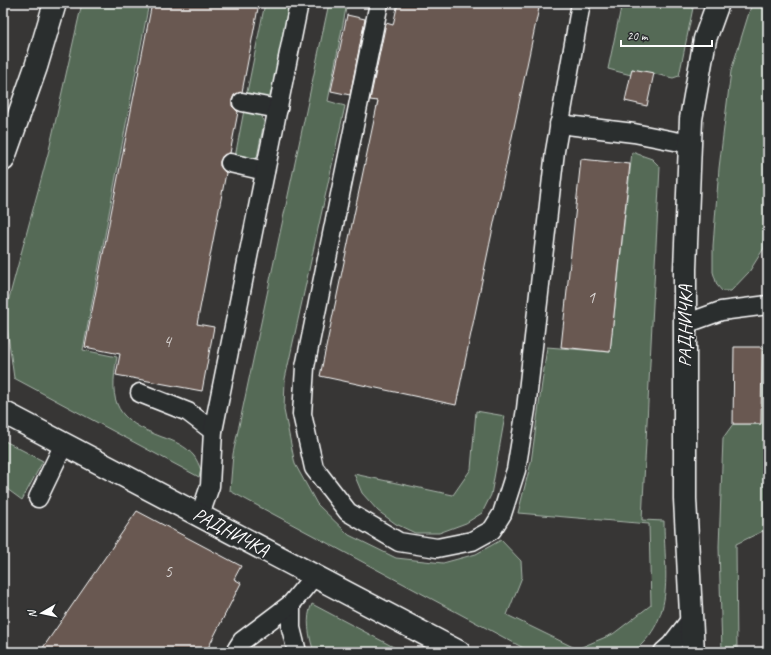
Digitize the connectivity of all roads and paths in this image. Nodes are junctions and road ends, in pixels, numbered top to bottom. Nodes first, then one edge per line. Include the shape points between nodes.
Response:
1 (55, 3) edge
2 (299, 3) edge
3 (379, 3) edge
4 (581, 3) edge
5 (718, 3) edge
6 (242, 102) dead end
7 (278, 109) junction
8 (559, 124) junction
9 (690, 144) junction
10 (3, 160) edge
11 (230, 163) dead end
12 (265, 171) junction
13 (768, 304) edge
14 (685, 324) junction
15 (140, 393) dead end
16 (3, 412) edge
17 (213, 431) junction
18 (64, 444) junction
19 (38, 498) dead end
20 (200, 515) junction
21 (314, 576) junction
22 (292, 604) junction
23 (691, 619) junction
24 (235, 652) edge
25 (297, 652) edge
26 (459, 652) edge
27 (663, 652) edge
28 (693, 652) edge

1 - 10 street via 36,67
2 - 7 lane
3 - 8 lane via 306,367 302,414 314,468 348,512 398,542 437,548 472,541 492,530 502,514 516,470 526,409
4 - 8 lane
5 - 9 street, РАДНИЧКА via 705,39 691,119
6 - 7 lane
7 - 12 lane
8 - 9 lane via 634,133
9 - 14 street, РАДНИЧКА
11 - 12 lane
12 - 17 lane
13 - 14 lane via 721,311
14 - 23 street, РАДНИЧКА via 685,499
15 - 17 lane via 188,412
16 - 18 street, РАДНИЧКА
17 - 20 lane via 210,486
18 - 19 lane
18 - 20 street, РАДНИЧКА
20 - 21 street, РАДНИЧКА
21 - 22 lane
21 - 26 street, РАДНИЧКА
22 - 24 lane via 242,641
22 - 25 lane via 291,628
23 - 27 lane
23 - 28 street, РАДНИЧКА

